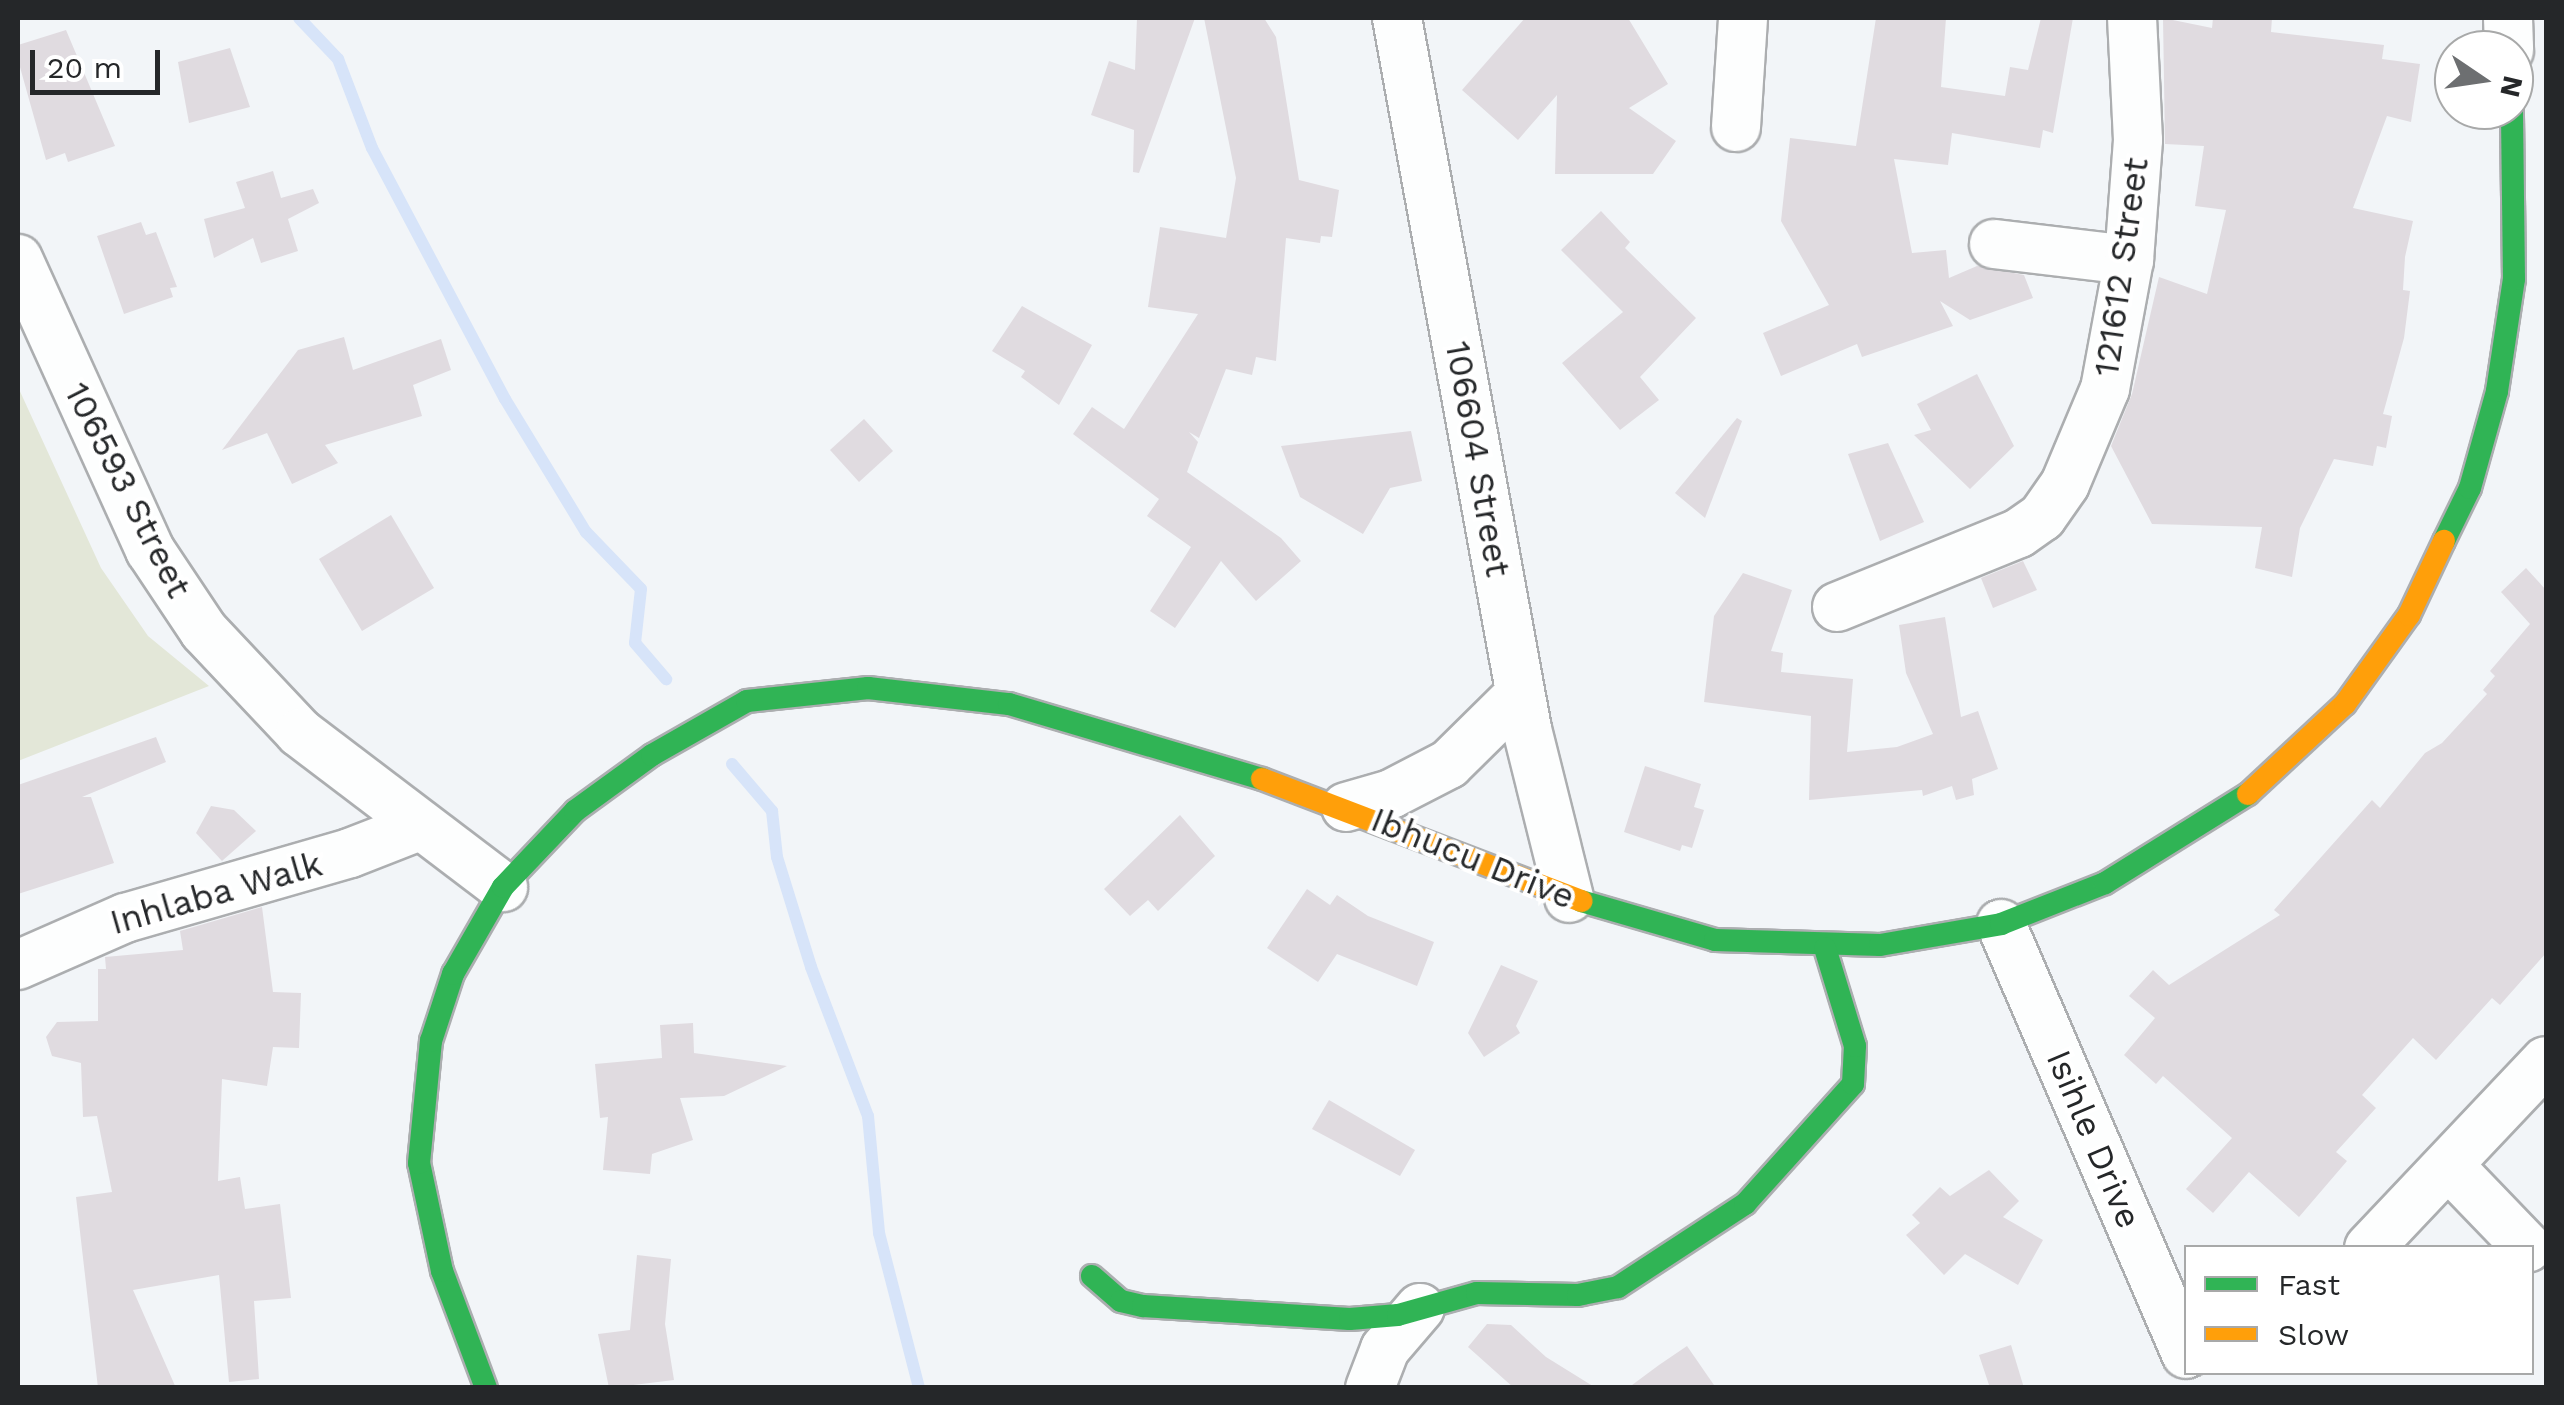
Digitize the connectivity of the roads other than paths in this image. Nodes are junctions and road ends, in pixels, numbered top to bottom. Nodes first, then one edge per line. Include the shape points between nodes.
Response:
1 (1397, 18) edge
2 (1743, 18) edge
3 (2132, 18) edge
4 (1736, 127) dead end
5 (2518, 130) edge
6 (2530, 169) edge
7 (1994, 244) dead end
8 (18, 259) edge
9 (2129, 260) junction
10 (1836, 607) dead end
11 (1520, 694) junction
12 (1346, 806) junction
13 (417, 827) junction
14 (503, 887) junction
15 (1568, 898) junction
16 (2001, 924) junction
17 (1825, 948) junction
18 (18, 965) edge
19 (2546, 1061) edge
20 (2450, 1168) junction
21 (2373, 1245) edge
22 (2525, 1245) edge
23 (1092, 1276) dead end
24 (1420, 1308) junction
25 (2184, 1349) edge
26 (486, 1388) edge
27 (1370, 1388) edge

1 - 11 street, 106604 Street
2 - 4 street
3 - 9 street, 121612 Street via 2138,140
5 - 6 street, Ibhucu Drive
6 - 16 street, Ibhucu Drive via 2508,335 2484,445 2446,548 2382,655 2300,750 2217,818 2105,883
7 - 9 street
8 - 13 street, 106593 Street via 175,592 236,670 300,733
9 - 10 street, 121612 Street via 2104,389 2065,484 2042,517 1957,562
11 - 12 street via 1449,764 1391,794
11 - 15 street, 106604 Street
12 - 14 street, Ibhucu Drive via 1009,704 828,688 748,701 705,722 575,811
12 - 15 street, Ibhucu Drive
13 - 14 street, 106593 Street
13 - 18 street, Inhlaba Walk via 125,918
14 - 26 street, Ibhucu Drive via 454,974 431,1041 418,1127 442,1271
15 - 17 street, Ibhucu Drive via 1715,940
16 - 17 street, Ibhucu Drive via 1937,940
16 - 25 street, Isihle Drive
17 - 24 street via 1857,1074 1841,1103 1746,1204 1652,1270 1606,1292 1478,1293
19 - 20 street
20 - 21 street
20 - 22 street
23 - 24 street via 1122,1302 1142,1306 1350,1319
24 - 27 street via 1384,1349

